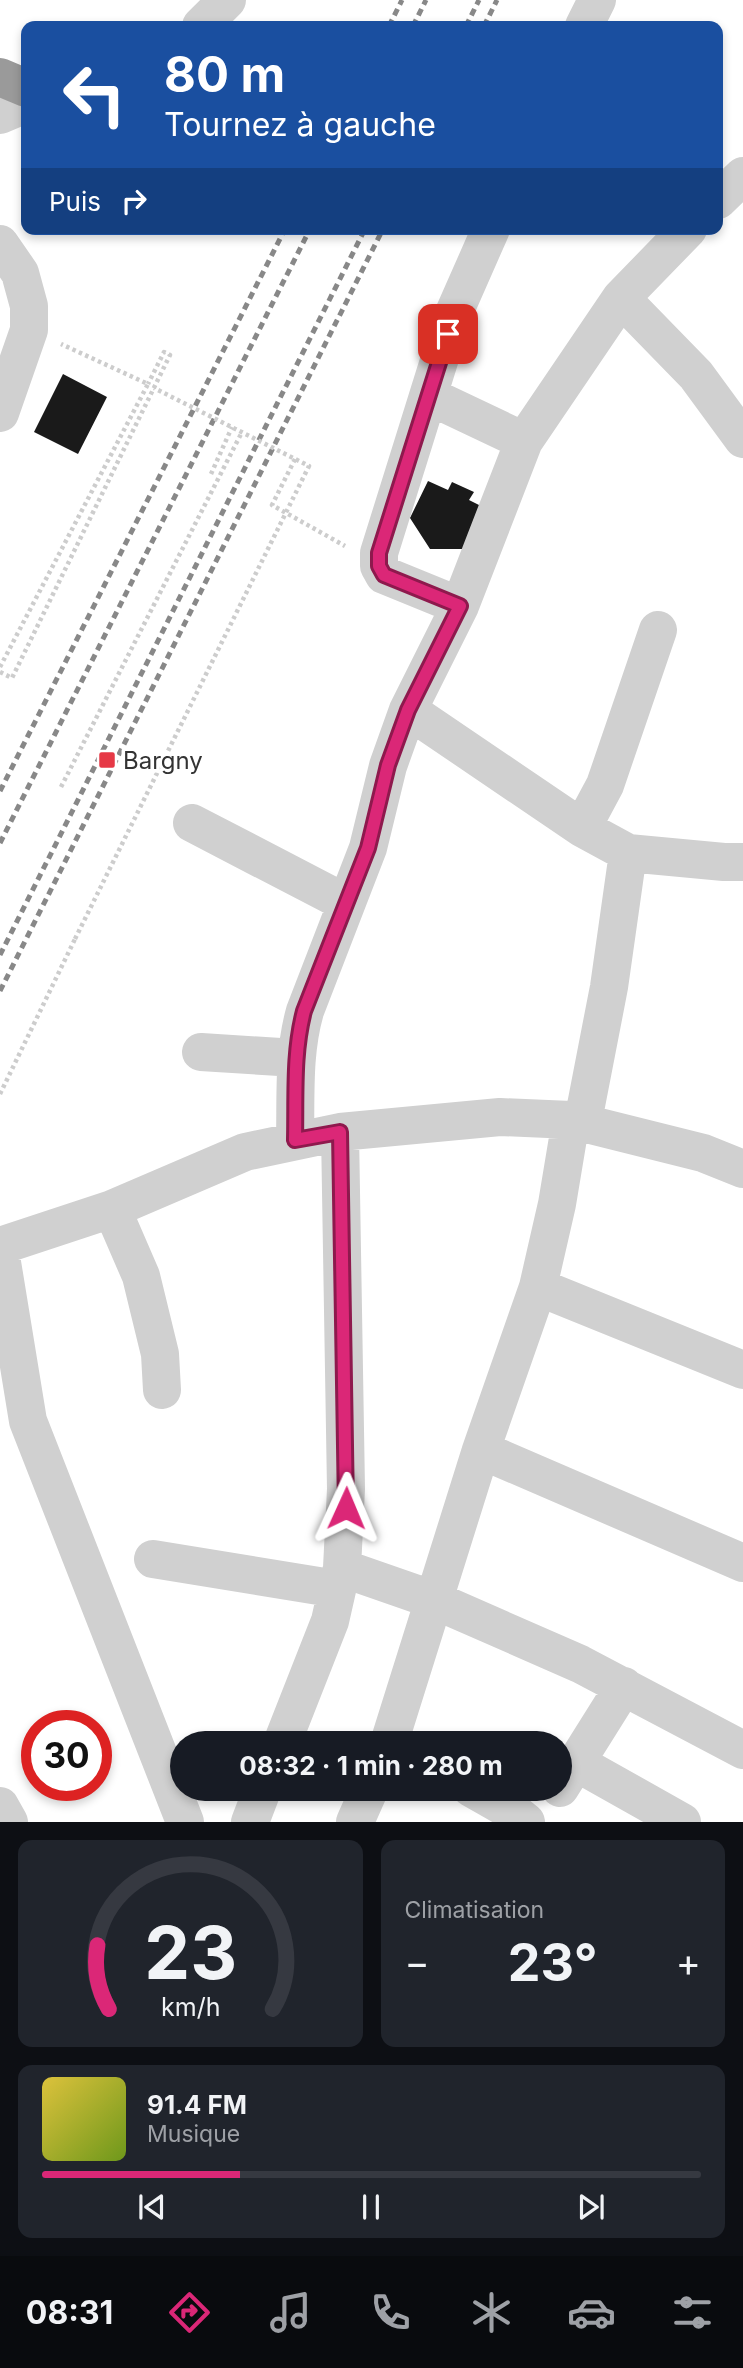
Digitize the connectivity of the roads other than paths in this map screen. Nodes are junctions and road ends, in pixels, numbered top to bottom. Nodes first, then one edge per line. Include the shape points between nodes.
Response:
1 (227, 0) edge
2 (597, 0) edge
3 (206, 21) edge
4 (586, 21) edge
5 (0, 76) edge
6 (21, 87) edge
7 (21, 91) edge
8 (0, 94) edge
9 (21, 106) edge
10 (0, 115) edge
11 (743, 176) edge
12 (723, 195) edge
13 (488, 235) edge
14 (682, 235) edge
15 (0, 244) edge
16 (621, 298) junction
17 (6, 384) edge
18 (429, 396) junction
19 (0, 413) edge
20 (743, 439) edge
21 (524, 441) junction
22 (460, 606) junction
23 (658, 630) dead end
24 (408, 710) junction
25 (191, 824) dead end
26 (582, 828) junction
27 (628, 853) junction
28 (743, 862) edge
29 (345, 903) junction
30 (201, 1052) dead end
31 (296, 1058) junction
32 (577, 1121) junction
33 (340, 1132) junction
34 (743, 1137) edge
35 (295, 1140) junction
36 (703, 1153) junction
37 (743, 1169) edge
38 (112, 1209) junction
39 (0, 1248) edge
40 (538, 1287) junction
41 (743, 1370) edge
42 (162, 1390) dead end
43 (481, 1450) junction
44 (153, 1559) dead end
45 (743, 1563) edge
46 (340, 1578) junction
47 (434, 1600) junction
48 (624, 1686) junction
49 (287, 1731) edge
50 (393, 1731) edge
51 (743, 1750) edge
52 (572, 1770) edge
53 (572, 1782) edge
54 (258, 1801) edge
55 (364, 1801) edge
56 (494, 1801) edge
57 (552, 1801) edge
58 (0, 1806) edge
59 (9, 1822) edge
60 (185, 1822) edge
61 (250, 1822) edge
62 (355, 1822) edge
63 (526, 1822) edge
64 (537, 1822) edge
65 (682, 1822) edge

1 - 3 street
2 - 4 street
5 - 6 highway
7 - 8 street
9 - 10 street
11 - 12 street
13 - 18 street via 454,313
14 - 16 street
15 - 17 street via 20,273 29,306 29,330
16 - 20 street via 696,375
16 - 21 street
17 - 19 street
18 - 21 street
18 - 22 street via 379,553 379,566 384,575
21 - 22 street
22 - 24 street
23 - 26 street via 605,785
24 - 26 street
24 - 29 street via 388,765 368,848
25 - 29 street
26 - 27 street
27 - 28 street
27 - 32 street via 609,987
29 - 31 street via 304,1011
30 - 31 street
31 - 35 street
32 - 33 street via 499,1117
32 - 36 street
32 - 40 street
33 - 35 street
33 - 46 street via 346,1489
34 - 36 street
35 - 38 street via 245,1152
36 - 37 street
38 - 39 street
38 - 42 street via 141,1276 160,1354
39 - 60 street via 28,1421
40 - 41 street
40 - 43 street
43 - 45 street
43 - 47 street
44 - 46 street
46 - 47 street
46 - 49 street via 330,1621
47 - 48 street
47 - 50 street
48 - 51 street
48 - 52 street
53 - 65 street
54 - 61 street
55 - 62 street
56 - 63 street
57 - 64 street
58 - 59 street

